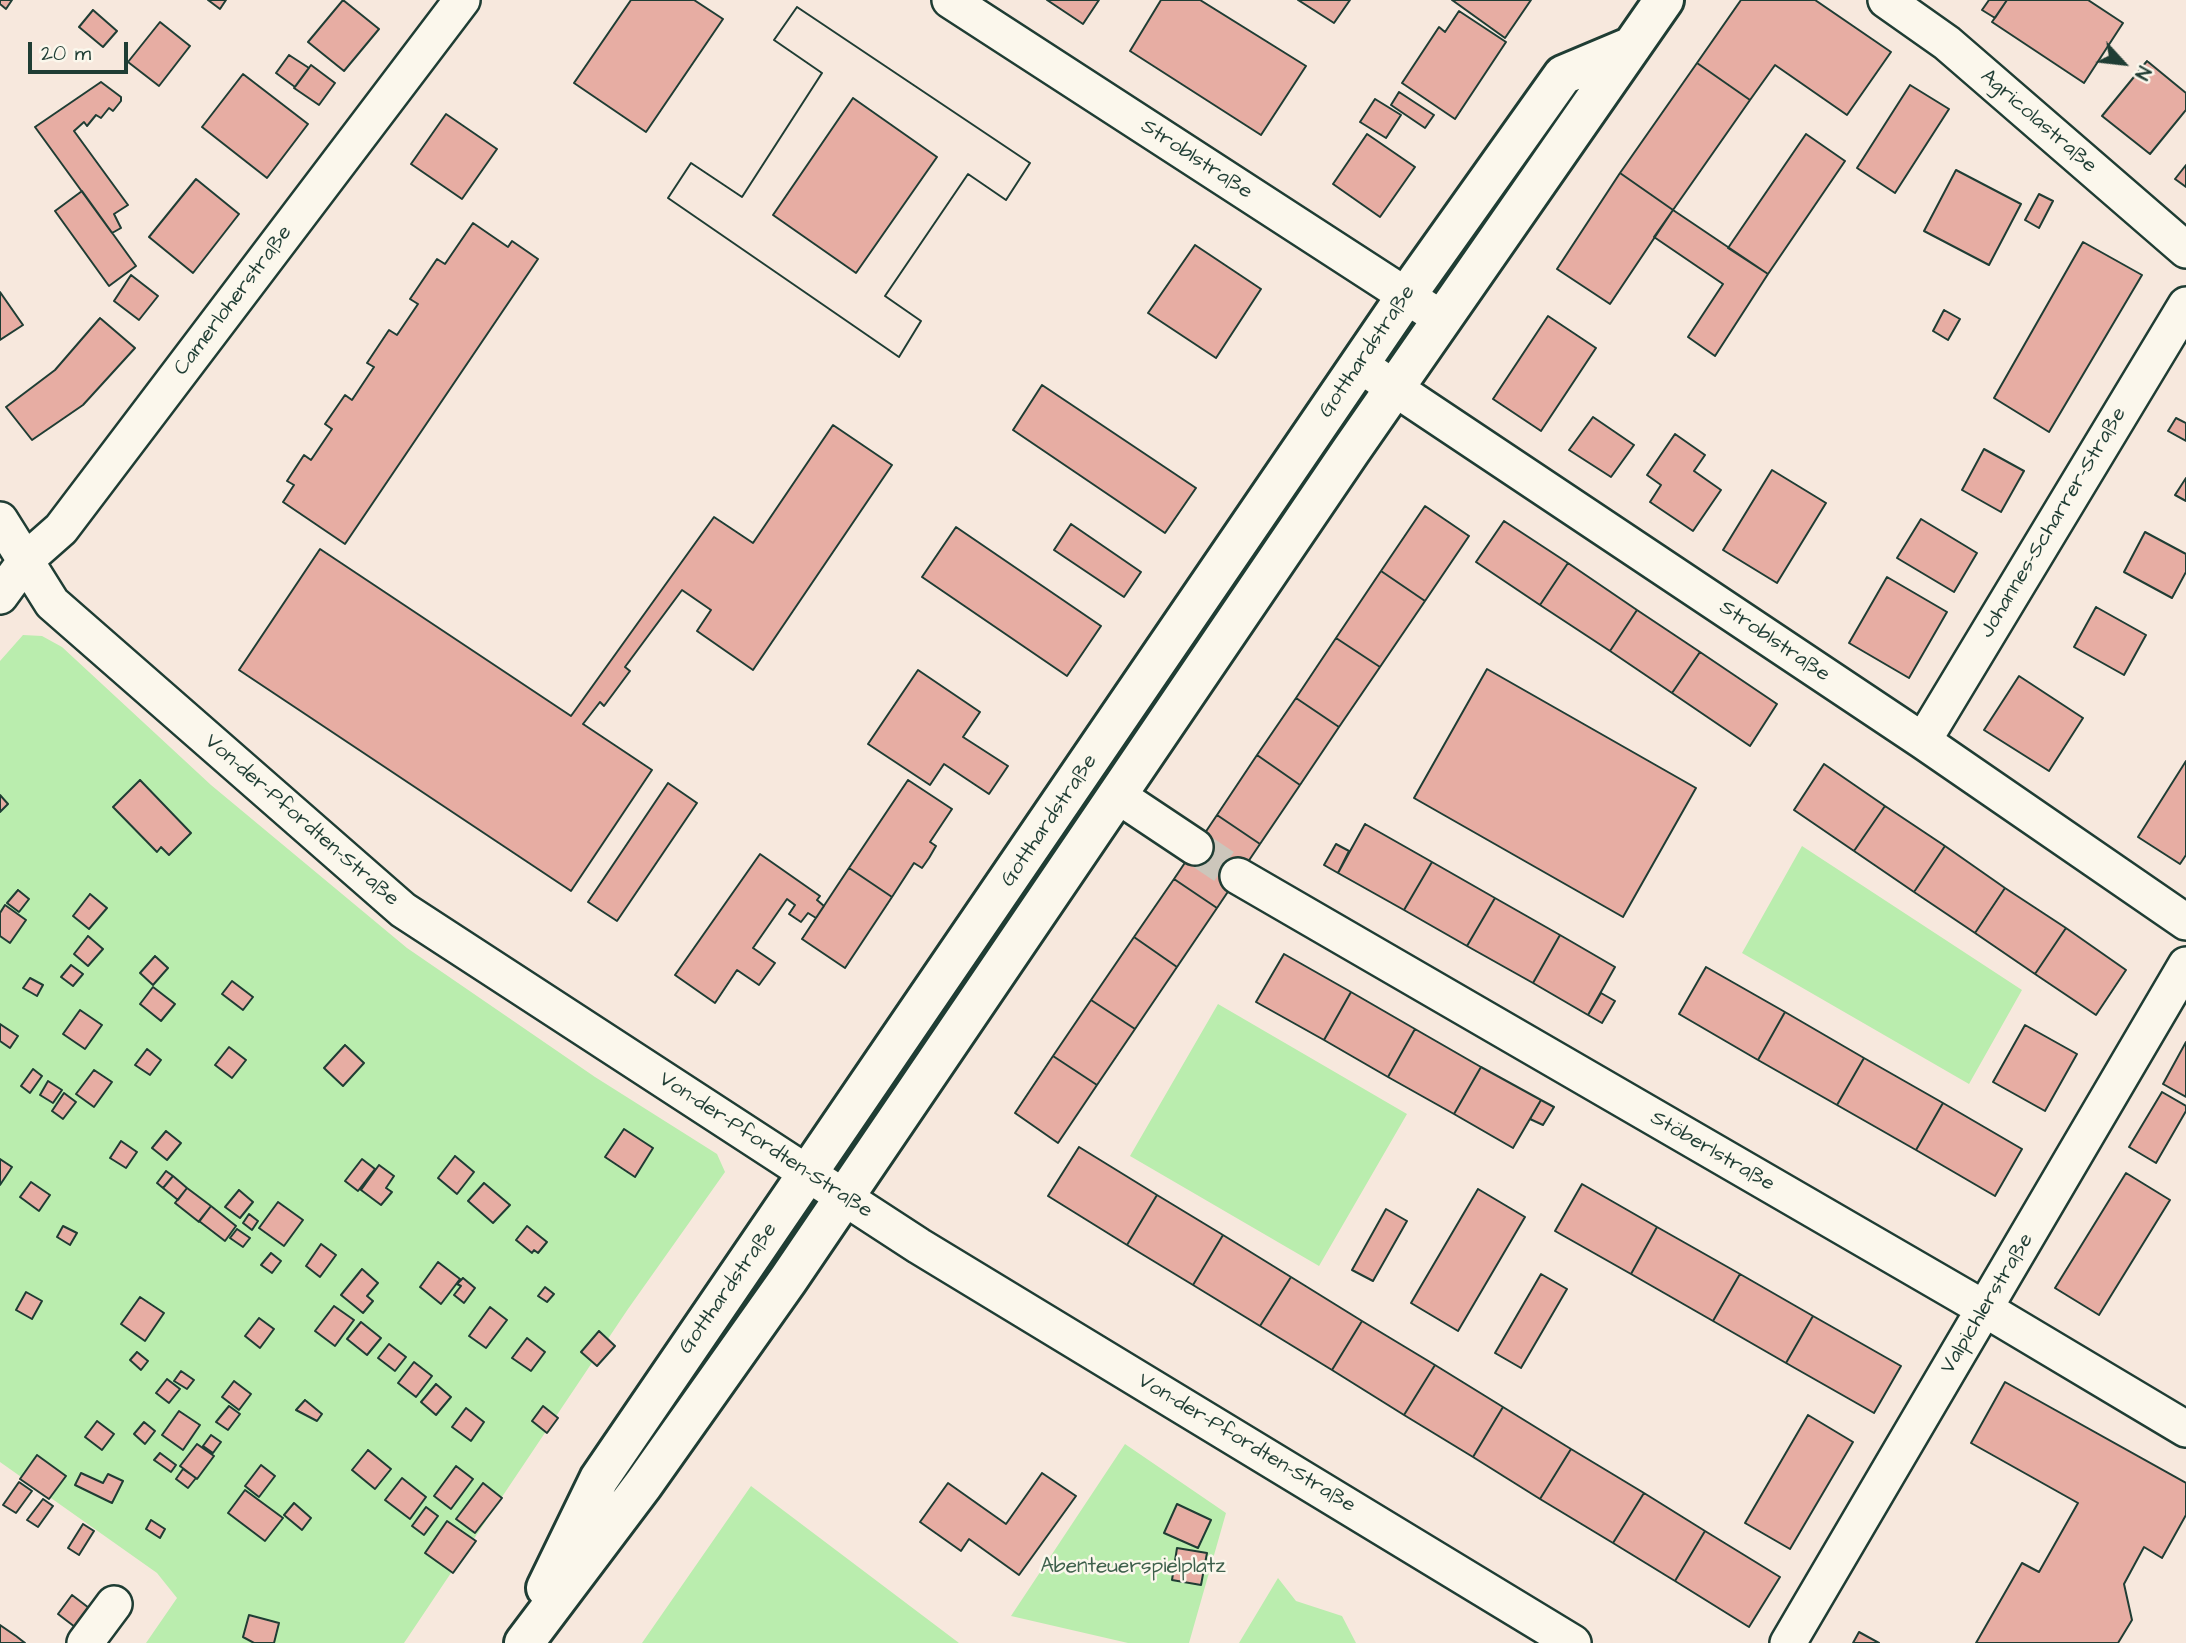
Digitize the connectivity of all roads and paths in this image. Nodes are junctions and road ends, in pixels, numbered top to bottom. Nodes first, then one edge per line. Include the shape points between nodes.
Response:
1 (463, 0) edge
2 (950, 0) edge
3 (1664, 0) edge
4 (1886, 0) edge
5 (1632, 46) junction
6 (2186, 250) edge
7 (1406, 296) junction
8 (2186, 306) edge
9 (1442, 319) junction
10 (1360, 365) junction
11 (1394, 388) junction
12 (0, 520) edge
13 (27, 559) junction
14 (0, 596) edge
15 (1923, 741) junction
16 (1117, 795) junction
17 (1195, 847) tunnel mouth
18 (1238, 876) tunnel mouth
19 (2186, 922) edge
20 (2186, 965) edge
21 (808, 1174) junction
22 (844, 1197) junction
23 (1985, 1309) junction
24 (2186, 1429) edge
25 (114, 1604) dead end
26 (85, 1643) edge
27 (518, 1643) edge
28 (524, 1643) edge
29 (1573, 1643) edge
30 (1788, 1643) edge

1 - 13 street, Camerloherstraße via 61,529
2 - 7 street, Stroblstraße
3 - 5 street, Gotthardstraße
4 - 6 street, Agricolastraße via 1947,43
5 - 7 street, Gotthardstraße via 1563,75
5 - 9 street, Gotthardstraße
7 - 9 street, Stroblstraße
7 - 10 street, Gotthardstraße
8 - 15 street, Johannes-Scharrer-Straße
9 - 11 street, Gotthardstraße
10 - 11 street, Stroblstraße
10 - 21 street, Gotthardstraße
11 - 15 street, Stroblstraße
11 - 16 street, Gotthardstraße
12 - 13 street, Von-der-Pfordten-Straße
13 - 14 street, Camerloherstraße
13 - 21 street, Von-der-Pfordten-Straße via 52,603 403,910
15 - 19 street, Stroblstraße
16 - 17 street
16 - 22 street, Gotthardstraße
18 - 23 street, Stöberlstraße
20 - 23 street, Valpichlerstraße
21 - 22 street, Von-der-Pfordten-Straße
21 - 27 street, Gotthardstraße via 599,1479
22 - 28 street, Gotthardstraße via 651,1473
22 - 29 street, Von-der-Pfordten-Straße
23 - 24 street, Stöberlstraße
23 - 30 street, Valpichlerstraße
25 - 26 street

